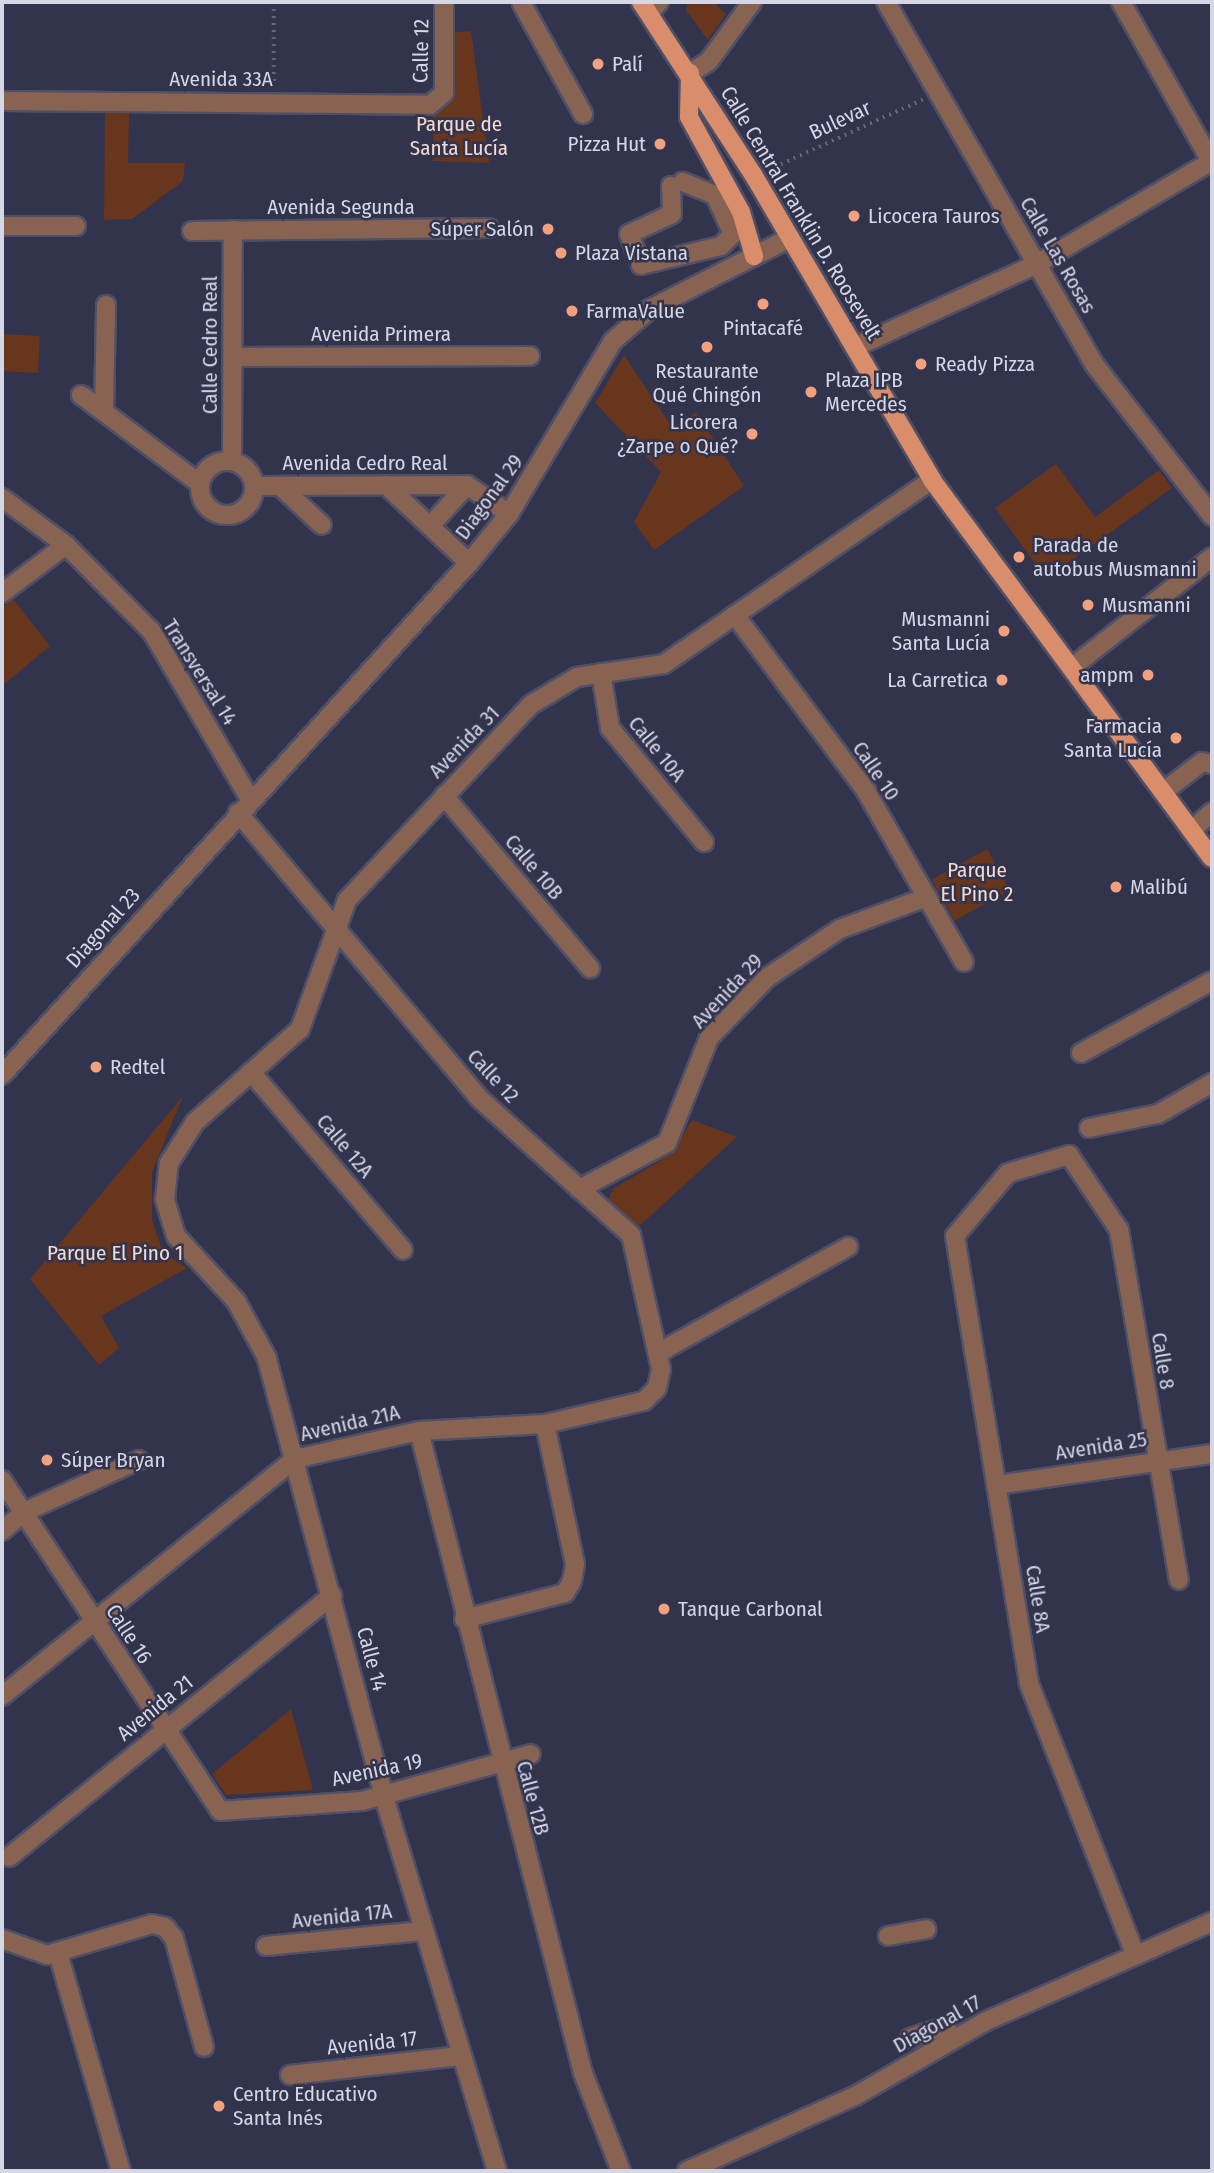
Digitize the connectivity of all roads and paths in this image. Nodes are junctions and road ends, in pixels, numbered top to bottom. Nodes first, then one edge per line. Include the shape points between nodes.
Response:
1 (274, 2) edge
2 (444, 2) edge
3 (752, 2) edge
4 (886, 2) edge
5 (1121, 2) edge
6 (522, 4) dead end
7 (650, 6) edge
8 (690, 73) junction
9 (938, 92) junction
10 (2, 101) edge
11 (439, 101) joint
12 (274, 102) junction
13 (583, 114) dead end
14 (1212, 162) edge
15 (754, 176) junction
16 (676, 184) joint
17 (2, 226) edge
18 (76, 226) dead end
19 (489, 228) dead end
20 (233, 230) junction
21 (192, 231) dead end
22 (790, 238) junction
23 (754, 256) junction
24 (1037, 264) junction
25 (106, 305) dead end
26 (855, 348) junction
27 (530, 356) dead end
28 (233, 357) junction
29 (81, 395) dead end
30 (104, 412) junction
31 (232, 461) junction
32 (932, 480) junction
33 (200, 483) junction
34 (386, 485) junction
35 (467, 485) junction
36 (255, 486) junction
37 (280, 486) junction
38 (2, 498) edge
39 (509, 514) junction
40 (1212, 516) edge
41 (322, 525) dead end
42 (430, 526) junction
43 (66, 545) junction
44 (1212, 557) edge
45 (469, 563) junction
46 (2, 593) edge
47 (735, 615) junction
48 (1071, 668) junction
49 (601, 673) junction
50 (1212, 764) edge
51 (1163, 792) junction
52 (444, 796) junction
53 (244, 806) junction
54 (1212, 812) edge
55 (1191, 831) junction
56 (704, 842) dead end
57 (1212, 858) edge
58 (927, 897) junction
59 (332, 926) junction
60 (964, 962) dead end
61 (590, 968) dead end
62 (1212, 981) edge
63 (1081, 1053) dead end
64 (251, 1072) junction
65 (2, 1075) edge
66 (1212, 1083) edge
67 (1089, 1128) dead end
68 (165, 1181) joint
69 (579, 1189) junction
70 (955, 1236) joint
71 (848, 1247) dead end
72 (403, 1250) dead end
73 (658, 1353) junction
74 (657, 1388) joint
75 (545, 1423) junction
76 (419, 1431) junction
77 (1212, 1454) edge
78 (295, 1459) junction
79 (139, 1460) dead end
80 (1156, 1460) junction
81 (2, 1480) edge
82 (996, 1485) junction
83 (24, 1512) junction
84 (2, 1531) edge
85 (1179, 1580) dead end
86 (332, 1595) junction
87 (464, 1619) junction
88 (93, 1622) junction
89 (2, 1696) edge
90 (164, 1729) junction
91 (531, 1754) dead end
92 (500, 1762) junction
93 (384, 1796) junction
94 (220, 1811) joint
95 (9, 1857) dead end
96 (1212, 1922) edge
97 (926, 1929) dead end
98 (422, 1931) junction
99 (888, 1936) dead end
100 (2, 1939) edge
101 (266, 1946) dead end
102 (58, 1953) junction
103 (1135, 1954) junction
104 (910, 2038) dead end
105 (951, 2041) junction
106 (204, 2047) dead end
107 (460, 2056) junction
108 (290, 2075) dead end
109 (121, 2171) edge
110 (497, 2171) edge
111 (621, 2171) edge
112 (687, 2171) edge

1 - 12 path
2 - 11 street, Calle 12
3 - 8 street via 709,61
4 - 9 street, Calle Las Rosas
5 - 14 street
6 - 13 street
7 - 8 main road, Calle Central Franklin D. Roosevelt
8 - 15 main road, Calle Central Franklin D. Roosevelt
8 - 23 main road via 689,117 741,212
9 - 15 path, Bulevar
9 - 24 street, Calle Las Rosas
10 - 12 street, Avenida 33A
11 - 12 street, Avenida 33A
14 - 24 street
15 - 22 main road, Calle Central Franklin D. Roosevelt
16 - 16 street via 672,214 629,234 641,265 722,246 733,234 715,195
17 - 18 street
19 - 20 street, Avenida Segunda
20 - 21 street, Avenida Segunda
20 - 28 street, Calle Cedro Real
22 - 23 street, Diagonal 29
22 - 26 main road, Calle Central Franklin D. Roosevelt
23 - 39 street, Diagonal 29 via 650,309 613,341
24 - 26 street
24 - 40 street, Calle Las Rosas via 1094,364
25 - 30 street
26 - 32 main road, Calle Central Franklin D. Roosevelt
27 - 28 street, Avenida Primera
28 - 31 street, Calle Cedro Real
29 - 30 street
30 - 33 street
31 - 33 street via 215,463
31 - 36 street via 248,470
32 - 47 street, Avenida 31
32 - 48 main road, Calle Central Franklin D. Roosevelt
33 - 36 street via 202,501 226,515 243,510
34 - 35 street, Avenida Cedro Real
34 - 37 street, Avenida Cedro Real
34 - 42 street
35 - 39 street, Avenida Cedro Real
35 - 42 street
36 - 37 street, Avenida Cedro Real
37 - 41 street
38 - 43 street, Transversal 14
39 - 45 street, Diagonal 29
42 - 45 street
43 - 46 street
43 - 53 street, Transversal 14 via 152,632
44 - 48 street
45 - 53 street, Diagonal 29
47 - 49 street, Avenida 31 via 664,664
47 - 58 street, Calle 10 via 866,791
48 - 51 main road, Calle Central Franklin D. Roosevelt
49 - 52 street, Avenida 31 via 548,690
49 - 56 street, Calle 10A via 610,728
50 - 51 street via 1202,762
51 - 55 main road, Calle Central Franklin D. Roosevelt
52 - 59 street, Avenida 31 via 346,900
52 - 61 street, Calle 10B
53 - 59 street, Calle 12
53 - 65 street, Diagonal 23
54 - 55 street
55 - 57 main road, Calle Central Franklin D. Roosevelt
58 - 60 street, Calle 10
58 - 69 street, Avenida 29 via 840,929 768,977 709,1038 667,1143
59 - 64 street, Avenida 31 via 300,1029
59 - 69 street, Calle 12 via 480,1099
62 - 63 street
64 - 68 street, Avenida 31 via 195,1122 179,1143
64 - 72 street, Calle 12A
66 - 67 street via 1158,1114
68 - 78 street, Calle 14 via 176,1236 254,1330
69 - 73 street, Calle 12 via 631,1235
70 - 80 street, Calle 8 via 1007,1173 1062,1155 1076,1160 1121,1239
70 - 82 street, Calle 8A
71 - 73 street
73 - 74 street, Calle 12
74 - 75 street, Avenida 21A via 644,1401
75 - 76 street, Avenida 21A
75 - 87 street via 575,1564 572,1581 565,1593
76 - 78 street, Avenida 21A
76 - 87 street, Calle 12B
77 - 80 street, Avenida 25
78 - 86 street, Calle 14
78 - 88 street, Avenida 21A
79 - 83 street
80 - 82 street, Avenida 25
80 - 85 street, Calle 8
81 - 83 street, Calle 16
82 - 103 street, Calle 8A via 1029,1683
83 - 84 street
83 - 88 street, Calle 16
86 - 90 street, Avenida 21
86 - 93 street, Calle 14
87 - 92 street, Calle 12B
88 - 89 street, Avenida 21A
88 - 90 street, Calle 16
90 - 94 street, Calle 16
90 - 95 street, Avenida 21
91 - 92 street, Avenida 19
92 - 93 street, Avenida 19
92 - 111 street, Calle 12B via 583,2073
93 - 94 street, Avenida 19
93 - 98 street, Calle 14
96 - 103 street, Diagonal 17
97 - 99 street
98 - 101 street, Avenida 17A
98 - 107 street, Calle 14
100 - 102 street via 47,1955
102 - 106 street via 152,1924 165,1927 174,1938
102 - 109 street
103 - 105 street, Diagonal 17
104 - 105 street via 946,2026
105 - 112 street, Diagonal 17 via 855,2096
107 - 108 street, Avenida 17
107 - 110 street, Calle 14

